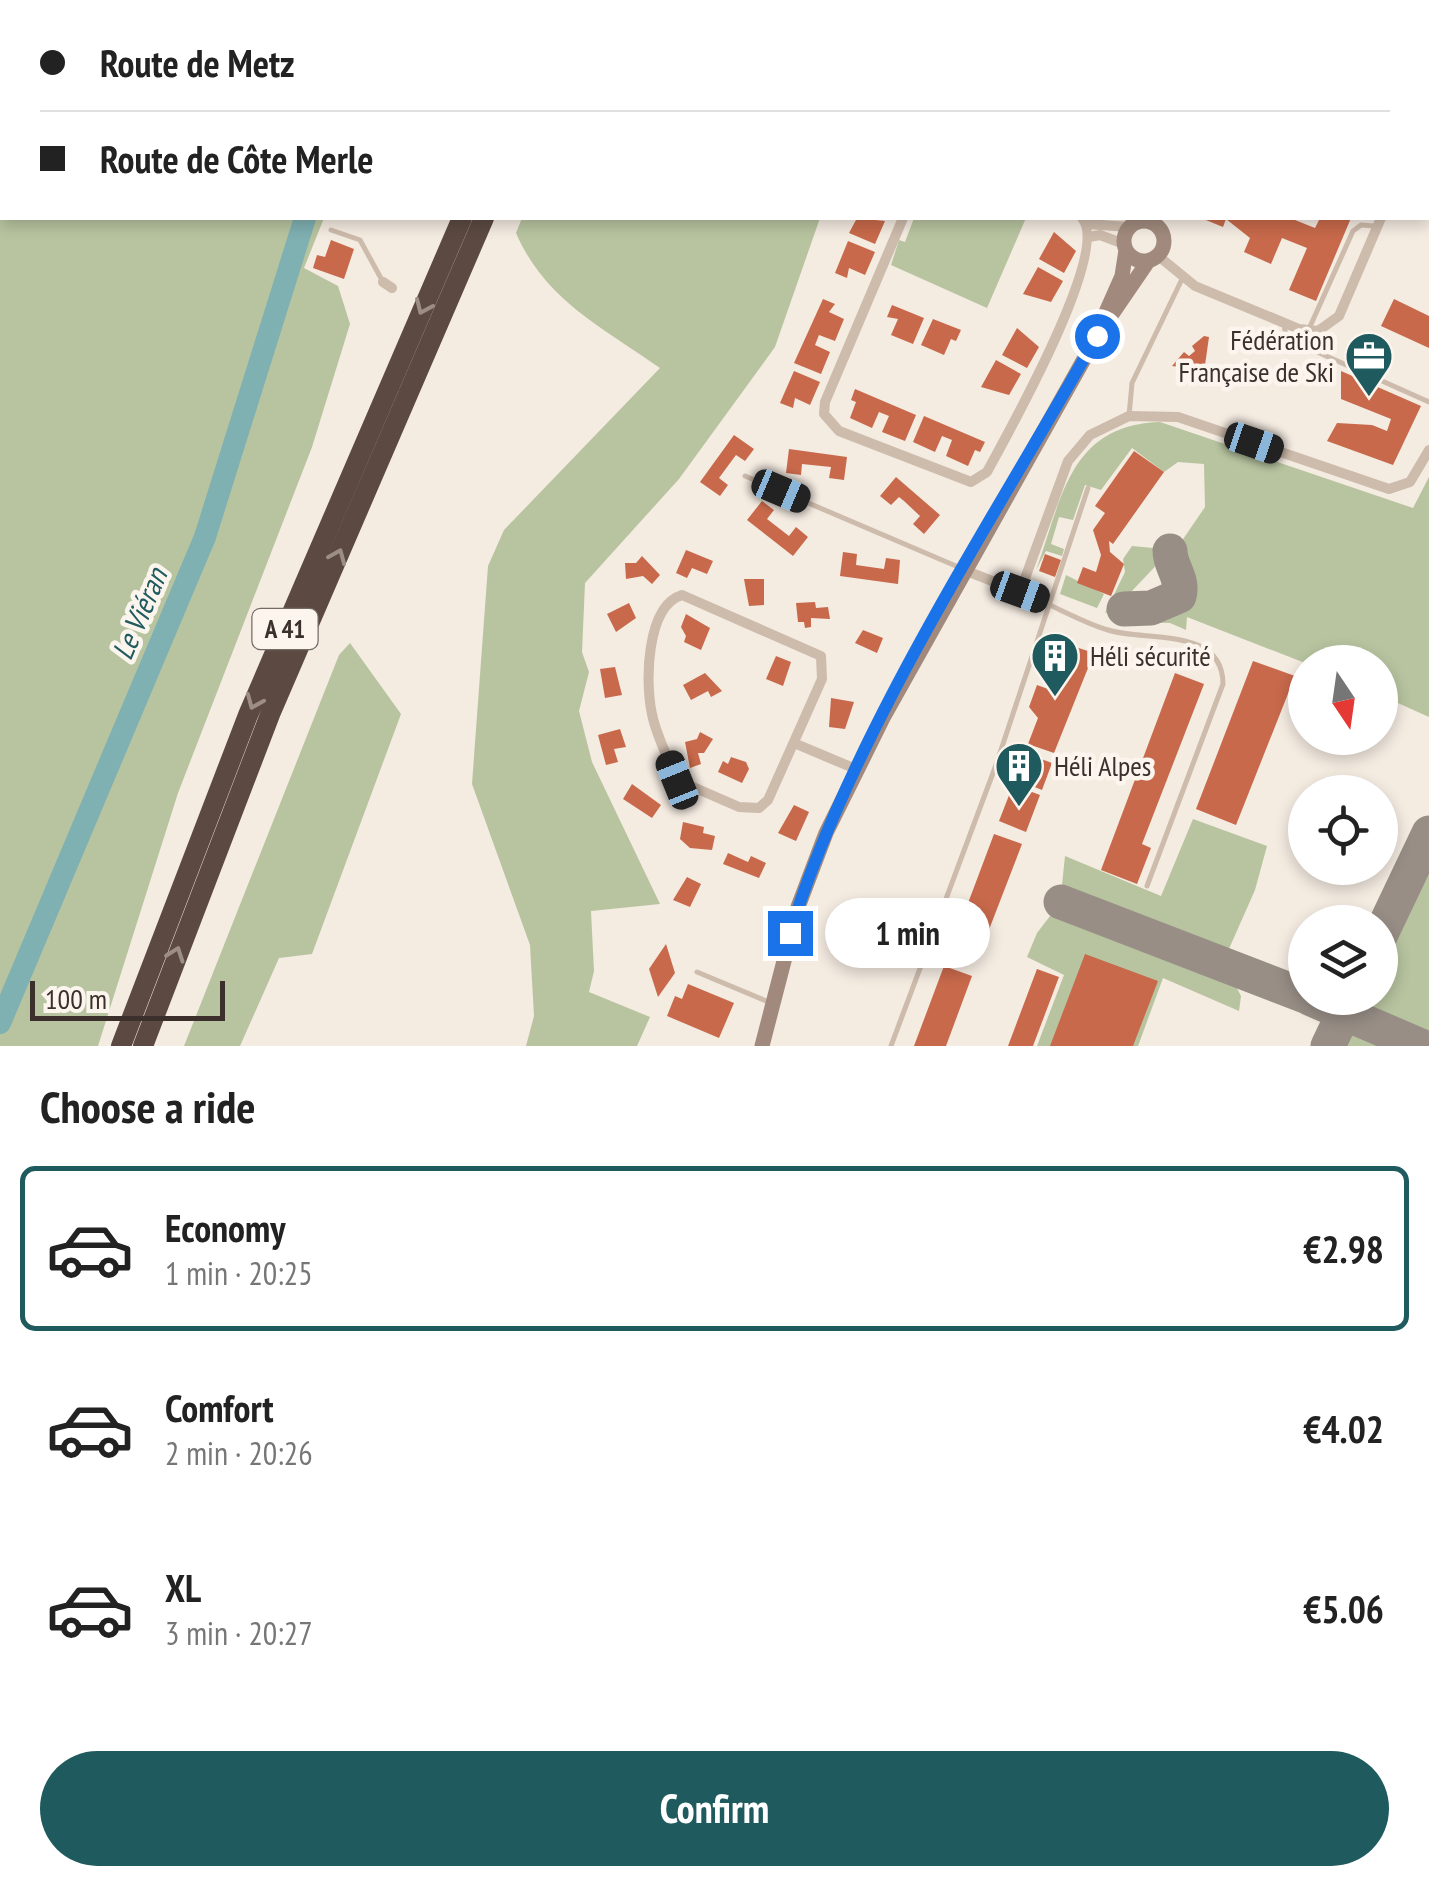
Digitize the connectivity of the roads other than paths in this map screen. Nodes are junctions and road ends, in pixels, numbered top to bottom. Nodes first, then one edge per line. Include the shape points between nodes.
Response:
1 (461, 220) edge
2 (483, 220) edge
3 (902, 220) edge
4 (1084, 221) edge
5 (1379, 222) edge
6 (1162, 224) edge
7 (331, 230) dead end
8 (1130, 232) edge
9 (1089, 236) junction
10 (1153, 258) junction
11 (1183, 276) junction
12 (387, 285) dead end
13 (1284, 322) junction
14 (1308, 332) junction
15 (1097, 336) junction
16 (1429, 402) edge
17 (1129, 416) junction
18 (1429, 450) edge
19 (1426, 465) edge
20 (745, 476) dead end
21 (1088, 488) dead end
22 (964, 570) junction
23 (1020, 592) junction
24 (1052, 604) junction
25 (794, 743) junction
26 (858, 770) junction
27 (1147, 886) dead end
28 (696, 972) dead end
29 (771, 1003) junction
30 (121, 1046) edge
31 (143, 1046) edge
32 (762, 1046) edge
33 (891, 1046) edge

1 -> 30 highway, A 41 via 248,715
31 -> 2 highway, A 41 via 271,712
3 - 9 street via 824,414 839,431 963,481 984,476 1044,364 1082,271
4 - 8 street
4 - 9 street
5 - 14 lane via 1353,231
5 - 14 street via 1340,316
6 - 8 main road via 1148,221
6 - 10 main road via 1164,244
7 - 12 lane via 360,240
8 - 9 street
8 - 10 main road via 1138,260
8 - 15 main road via 1122,276
10 - 11 street
10 - 15 main road
11 - 13 street
11 - 17 lane via 1132,383
13 - 14 street
13 - 16 lane via 1286,338
15 - 22 main road
17 - 19 street via 1178,417 1389,488 1410,482
17 - 23 street via 1090,435 1068,461
18 - 19 street
20 - 22 lane
21 - 24 lane
22 - 23 street
22 - 26 main road
23 - 24 lane
24 - 27 lane via 1132,638 1196,644 1223,669
24 - 33 lane
25 - 25 street via 822,679 820,656 694,597 671,598 656,624 648,691 677,780 738,807 758,808
25 - 26 street
26 - 29 main road via 798,907
28 - 29 lane
29 - 32 main road

